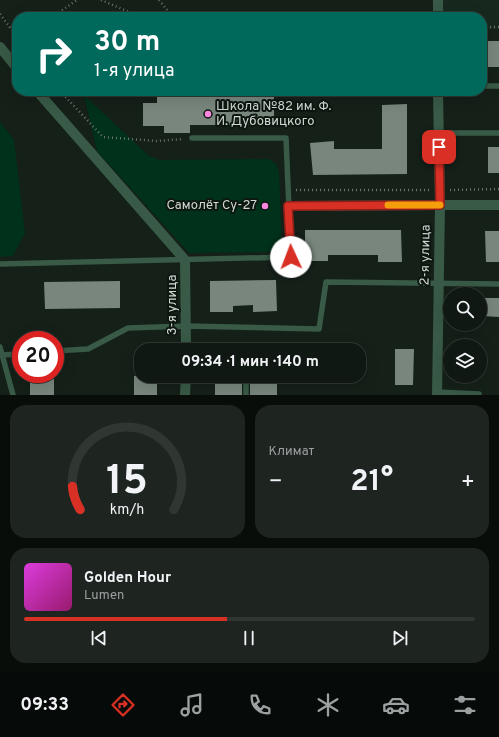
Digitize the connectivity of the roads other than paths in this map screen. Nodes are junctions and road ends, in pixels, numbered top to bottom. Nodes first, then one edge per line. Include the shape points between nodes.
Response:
1 (438, 0) edge
2 (438, 12) edge
3 (0, 47) edge
4 (12, 62) edge
5 (487, 86) edge
6 (499, 86) edge
7 (41, 96) edge
8 (438, 96) edge
9 (439, 133) junction
10 (499, 133) edge
11 (192, 138) road end
12 (440, 205) junction
13 (499, 205) edge
14 (288, 206) junction
15 (185, 260) junction
16 (0, 264) edge
17 (438, 283) junction
18 (499, 284) edge
19 (186, 326) junction
20 (186, 343) edge
21 (0, 347) edge
22 (64, 350) edge
23 (12, 354) edge
24 (1, 355) junction
25 (186, 383) edge
26 (246, 383) edge
27 (437, 393) edge
28 (479, 394) dead end
29 (13, 395) edge
30 (186, 395) edge
31 (246, 395) edge

1 - 2 street
3 - 4 street
5 - 6 lane
7 - 15 street
8 - 9 street, 2-я улица
9 - 10 lane
9 - 12 street, 2-я улица
11 - 14 lane via 286,138
12 - 13 street
12 - 14 street
12 - 17 street, 2-я улица
14 - 15 lane via 291,257
15 - 16 lane
15 - 19 street, 3-я улица
17 - 18 lane
17 - 19 lane via 326,282 319,329
17 - 27 street, 2-я улица
19 - 20 street, 3-я улица
19 - 22 lane via 128,328 88,349
21 - 24 lane
23 - 24 lane
24 - 29 lane
25 - 30 street
26 - 31 lane
27 - 28 lane

